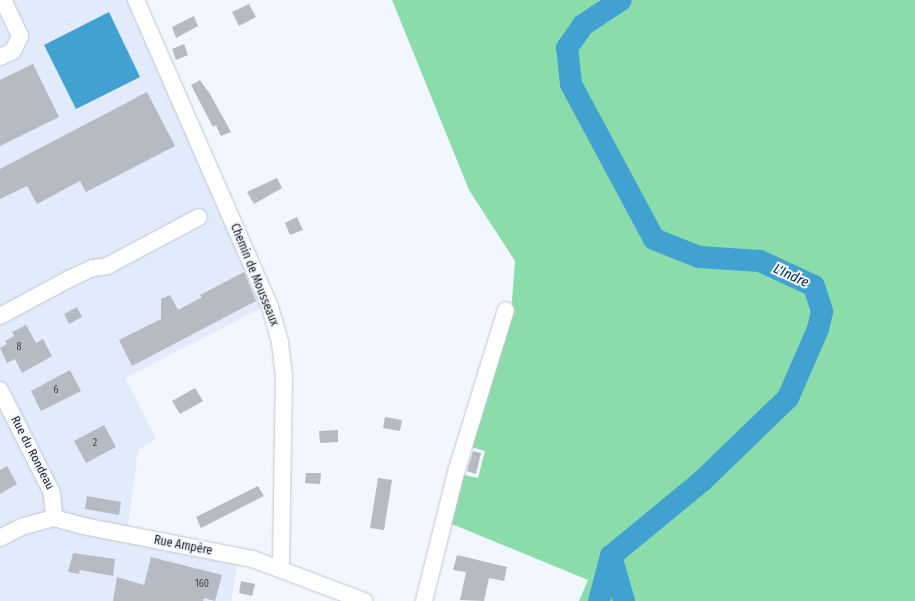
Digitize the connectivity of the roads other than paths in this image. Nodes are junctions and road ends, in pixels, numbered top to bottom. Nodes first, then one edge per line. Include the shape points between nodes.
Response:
1 (3, 0) edge
2 (136, 0) edge
3 (0, 57) edge
4 (199, 217) dead end
5 (506, 310) dead end
6 (0, 316) edge
7 (0, 390) edge
8 (54, 518) junction
9 (0, 538) edge
10 (280, 569) junction
11 (364, 601) edge
12 (424, 601) edge

1 - 3 street via 20,36 13,51
2 - 10 street, Chemin de Mousseaux via 270,307 280,343 284,374
4 - 6 street via 107,266 93,268 69,279
5 - 12 street via 457,469
7 - 8 street, Rue du Rondeau via 52,493
8 - 9 street via 24,526
8 - 10 street, Rue Ampère via 253,559
10 - 11 street, Rue Ampère

